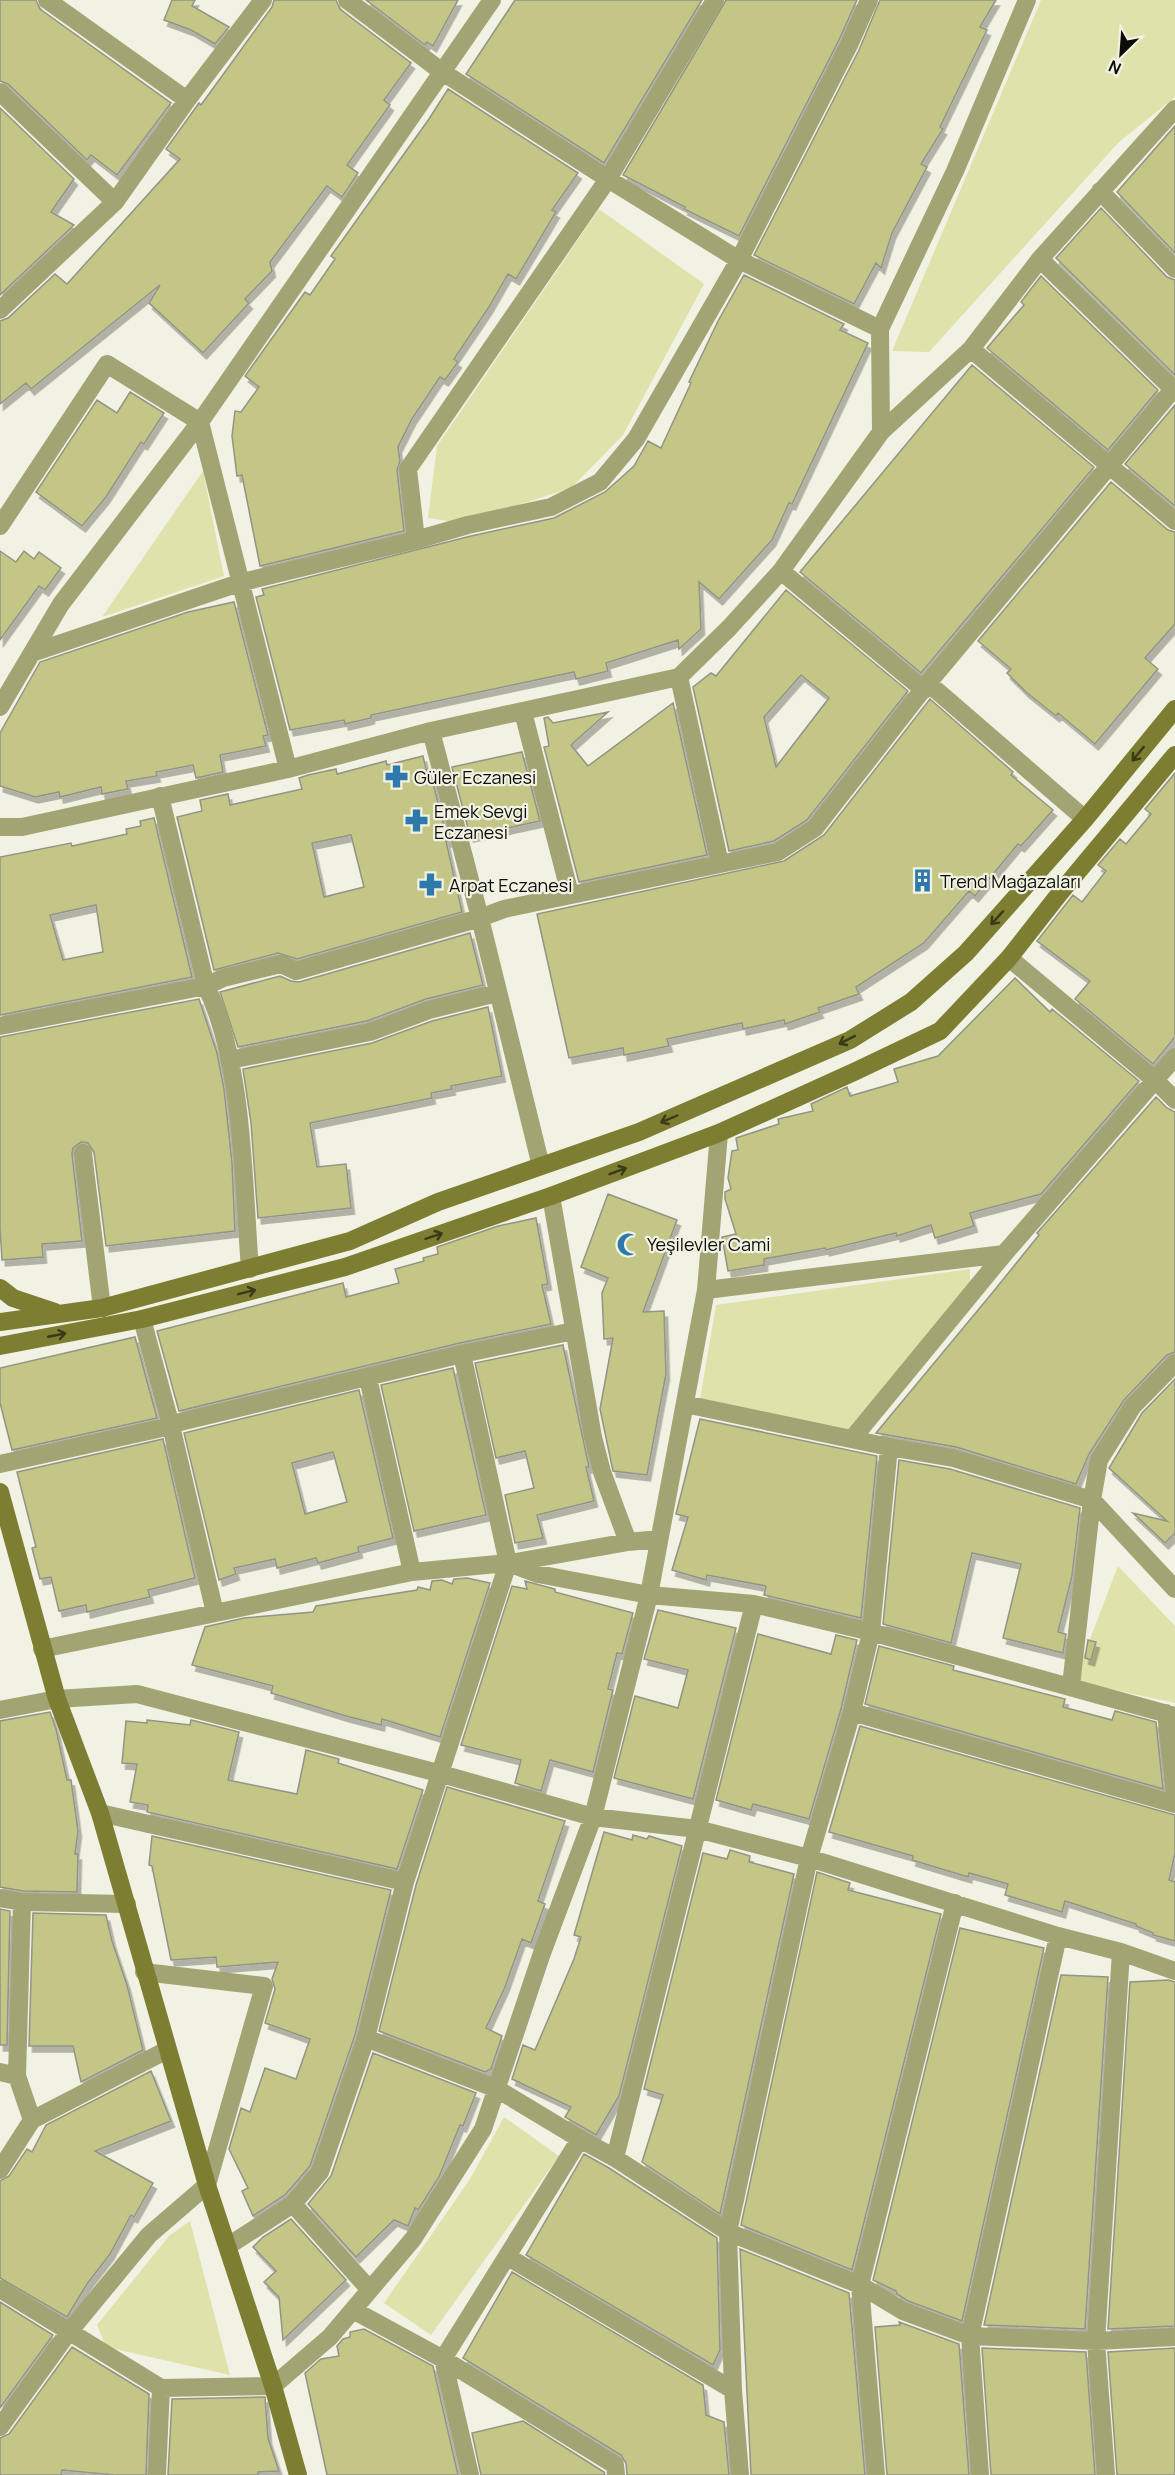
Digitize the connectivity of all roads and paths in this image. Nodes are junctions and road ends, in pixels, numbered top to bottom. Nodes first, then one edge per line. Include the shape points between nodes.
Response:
1 (47, 0) edge
2 (263, 0) edge
3 (348, 0) edge
4 (492, 0) edge
5 (715, 0) edge
6 (869, 0) edge
7 (1028, 0) edge
8 (441, 71) junction
9 (187, 100) junction
10 (3, 101) edge
11 (1175, 109) edge
12 (608, 179) junction
13 (1100, 191) junction
14 (115, 202) junction
15 (1040, 259) junction
16 (739, 260) junction
17 (1175, 269) edge
18 (0, 310) edge
19 (880, 329) junction
20 (970, 350) junction
21 (1174, 388) edge
22 (200, 422) junction
23 (881, 432) junction
24 (1109, 467) junction
25 (1175, 521) edge
26 (0, 526) edge
27 (416, 540) junction
28 (780, 571) junction
29 (239, 583) junction
30 (32, 653) junction
31 (679, 676) junction
32 (926, 687) junction
33 (0, 707) edge
34 (1175, 709) edge
35 (523, 712) junction
36 (431, 731) junction
37 (1175, 755) edge
38 (288, 769) junction
39 (160, 796) junction
40 (1085, 819) junction
41 (0, 827) edge
42 (720, 864) junction
43 (570, 894) junction
44 (480, 918) junction
45 (1009, 958) junction
46 (206, 986) junction
47 (497, 993) junction
48 (0, 1026) edge
49 (1175, 1057) edge
50 (230, 1060) junction
51 (1156, 1081) junction
52 (1175, 1100) edge
53 (719, 1133) junction
54 (83, 1153) dead end
55 (541, 1166) junction
56 (551, 1197) junction
57 (1004, 1254) junction
58 (250, 1269) junction
59 (0, 1288) edge
60 (706, 1290) junction
61 (102, 1308) junction
62 (60, 1313) junction
63 (142, 1319) junction
64 (0, 1322) edge
65 (574, 1331) junction
66 (0, 1346) edge
67 (462, 1354) junction
68 (1175, 1363) edge
69 (368, 1378) junction
70 (685, 1404) junction
71 (171, 1426) junction
72 (852, 1439) junction
73 (889, 1447) junction
74 (0, 1464) edge
75 (0, 1492) edge
76 (1092, 1500) junction
77 (659, 1539) junction
78 (628, 1542) junction
79 (508, 1563) junction
80 (412, 1572) junction
81 (1175, 1589) edge
82 (649, 1595) junction
83 (754, 1604) junction
84 (215, 1613) junction
85 (871, 1632) junction
86 (42, 1649) junction
87 (1071, 1686) junction
88 (57, 1700) junction
89 (0, 1710) edge
90 (852, 1712) junction
91 (1170, 1714) edge
92 (438, 1773) junction
93 (1175, 1792) edge
94 (1175, 1804) edge
95 (100, 1813) junction
96 (593, 1817) junction
97 (697, 1829) junction
98 (809, 1858) junction
99 (405, 1882) junction
100 (0, 1898) edge
101 (22, 1902) junction
102 (955, 1903) junction
103 (127, 1904) junction
104 (1058, 1936) junction
105 (1121, 1952) junction
106 (1175, 1971) edge
107 (144, 1972) junction
108 (366, 2038) junction
109 (167, 2050) junction
110 (9, 2074) edge
111 (497, 2089) junction
112 (32, 2120) junction
113 (580, 2139) junction
114 (615, 2158) junction
115 (0, 2170) edge
116 (207, 2185) junction
117 (293, 2204) junction
118 (728, 2232) junction
119 (228, 2246) junction
120 (508, 2257) junction
121 (860, 2285) junction
122 (0, 2289) edge
123 (370, 2290) junction
124 (353, 2310) junction
125 (69, 2333) junction
126 (970, 2336) junction
127 (1175, 2337) edge
128 (1096, 2341) junction
129 (443, 2359) junction
130 (273, 2386) junction
131 (161, 2388) junction
132 (733, 2390) junction
133 (0, 2427) edge
134 (157, 2475) edge
135 (298, 2475) edge
136 (470, 2475) edge
137 (616, 2475) edge
138 (740, 2475) edge
139 (876, 2475) edge
140 (980, 2475) edge
141 (1106, 2475) edge

1 - 9 street
2 - 9 street
3 - 8 street
4 - 8 street
5 - 12 street
6 - 16 street
7 - 19 street via 955,171
8 - 12 street
8 - 22 street
9 - 14 street
10 - 14 street
11 - 13 street
12 - 16 street
12 - 27 street via 408,469
13 - 15 street
13 - 17 street
14 - 18 street
15 - 20 street
15 - 21 street
16 - 19 street
16 - 27 street via 636,439 600,482 551,507
19 - 23 street
20 - 23 street
20 - 24 street
21 - 24 street
22 - 26 street via 107,364
22 - 29 street
22 - 30 street via 61,604
23 - 28 street
24 - 25 street
24 - 32 street
27 - 29 street
28 - 31 street
28 - 32 street
29 - 30 street
29 - 38 street
30 - 33 street
31 - 35 street
31 - 42 street
32 - 40 street
32 - 42 street via 815,828 778,852
34 -> 40 main road
35 - 36 street
35 - 43 street
36 - 38 street
36 - 44 street
37 - 45 main road
38 - 39 street
39 - 41 street via 22,827
39 - 46 street
40 -> 55 main road via 966,953 911,1002 830,1049 639,1132
42 - 43 street
43 - 44 street
44 - 46 street via 296,971 281,964
44 - 47 street
45 - 51 street
45 - 53 main road via 940,1031
46 - 48 street
46 - 50 street via 217,1008
47 - 50 street via 429,1010 370,1032
47 - 55 street
49 - 51 street
50 - 58 street
51 - 52 street
51 - 57 street
56 -> 53 main road
53 - 60 street
54 - 61 street
55 - 58 main road via 438,1202 350,1241
63 -> 56 main road via 345,1267
56 - 65 street
57 - 60 street
57 - 72 street
58 - 61 main road
59 - 62 main road via 13,1298
60 - 70 street
61 - 62 main road
62 - 64 main road
66 -> 63 main road
63 - 71 street
65 - 67 street
65 - 78 street via 602,1472
67 - 69 street
67 - 79 street
68 - 76 street via 1133,1406 1099,1461
69 - 71 street
69 - 80 street
70 - 72 street
70 - 77 street
71 - 74 street
71 - 84 street
72 - 73 street
73 - 76 street via 953,1458
73 - 85 street
75 - 86 main road
76 - 81 street
76 - 87 street
77 - 78 street
77 - 82 street
78 - 79 street
79 - 80 street
79 - 82 street via 538,1574
79 - 92 street
80 - 84 street
82 - 83 street
82 - 96 street
83 - 85 street
83 - 97 street
84 - 86 street
85 - 87 street
85 - 90 street
86 - 88 main road
87 - 91 street
88 - 89 street
88 - 92 street via 137,1694
88 - 95 main road
90 - 94 street
90 - 98 street
91 - 93 street
92 - 96 street
92 - 99 street
95 - 99 street
95 - 103 main road
96 - 97 street
96 - 111 street
97 - 98 street
97 - 114 street
98 - 102 street
98 - 118 street
99 - 108 street
100 - 101 street
101 - 103 street
101 - 110 street
102 - 104 street
102 - 121 street
103 - 107 main road
104 - 105 street
104 - 126 street
105 - 106 street
105 - 128 street
107 - 109 main road
107 - 116 street via 264,1986
108 - 111 street
108 - 117 street via 321,2172
109 - 112 street
109 - 116 main road
110 - 112 street
111 - 113 street
111 - 123 street via 483,2129 413,2239
112 - 115 street
113 - 114 street
113 - 120 street
114 - 118 street
116 - 119 main road
116 - 125 street via 149,2235
117 - 119 street
117 - 123 street
118 - 121 street
118 - 132 street
119 - 130 main road
120 - 129 street
120 - 132 street
121 - 126 street via 903,2311
121 - 139 street
122 - 125 street
123 - 124 street
124 - 129 street
124 - 130 street via 330,2337
125 - 131 street
125 - 133 street
126 - 128 street
126 - 140 street
127 - 128 street
128 - 141 street
129 - 136 street
129 - 137 street via 615,2465
130 - 131 street
130 - 135 main road
131 - 134 street
132 - 138 street

